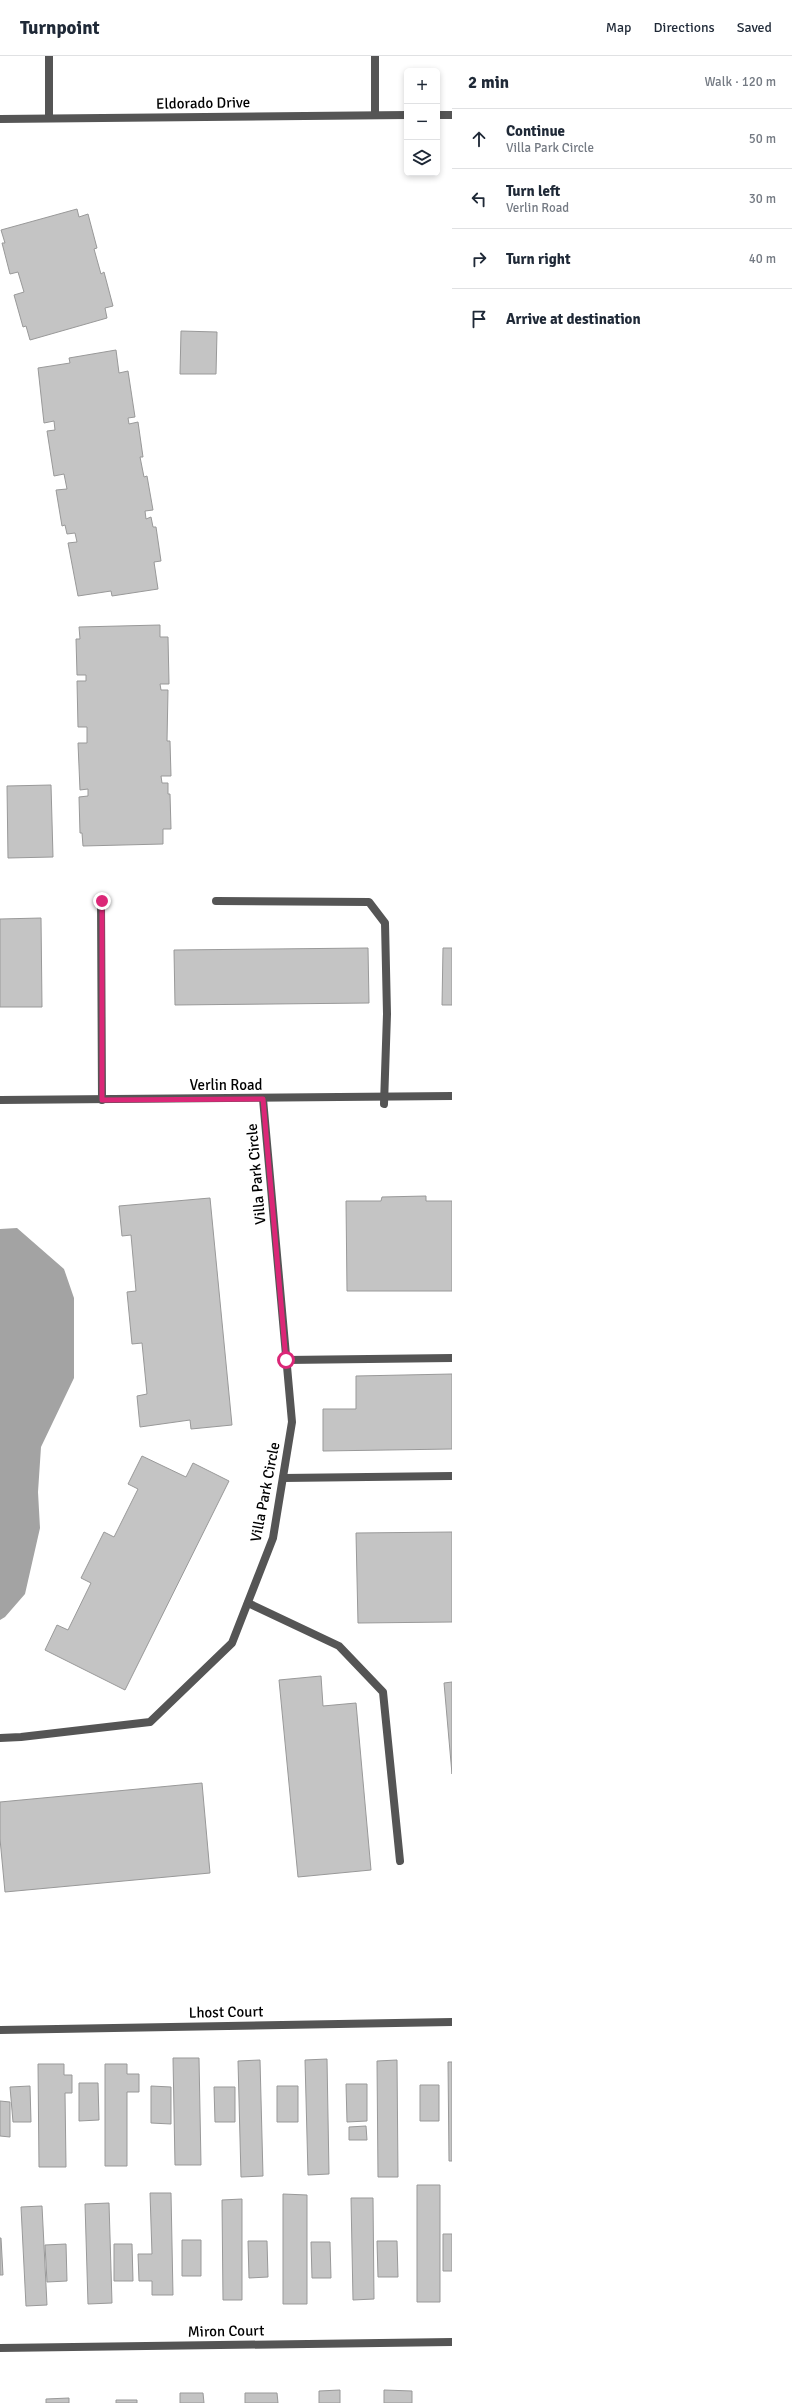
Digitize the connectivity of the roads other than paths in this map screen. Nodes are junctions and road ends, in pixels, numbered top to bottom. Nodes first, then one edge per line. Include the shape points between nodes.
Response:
1 (49, 56) edge
2 (375, 56) edge
3 (452, 114) edge
4 (375, 115) junction
5 (404, 115) edge
6 (440, 115) edge
7 (49, 118) junction
8 (0, 119) edge
9 (102, 901) dead end
10 (216, 901) dead end
11 (452, 1096) edge
12 (263, 1099) junction
13 (0, 1100) edge
14 (102, 1100) junction
15 (384, 1101) junction
16 (452, 1358) edge
17 (286, 1360) junction
18 (452, 1476) edge
19 (283, 1478) junction
20 (248, 1603) junction
21 (0, 1738) edge
22 (400, 1861) dead end
23 (452, 2022) edge
24 (0, 2030) edge
25 (452, 2342) edge
26 (0, 2348) edge

1 - 7 street
2 - 4 street
3 - 6 street
4 - 5 street, Eldorado Drive
4 - 7 street, Eldorado Drive
7 - 8 street, Eldorado Drive
9 - 14 street
10 - 15 street via 369,902 385,923 387,1014
11 - 15 street, Verlin Road
12 - 14 street, Verlin Road
12 - 15 street, Verlin Road
12 - 17 street, Villa Park Circle
13 - 14 street, Verlin Road
16 - 17 street
17 - 19 street, Villa Park Circle via 292,1422
18 - 19 street
19 - 20 street, Villa Park Circle via 273,1538
20 - 21 street, Villa Park Circle via 232,1643 150,1722
20 - 22 street via 339,1646 383,1692
23 - 24 street, Lhost Court
25 - 26 street, Miron Court

